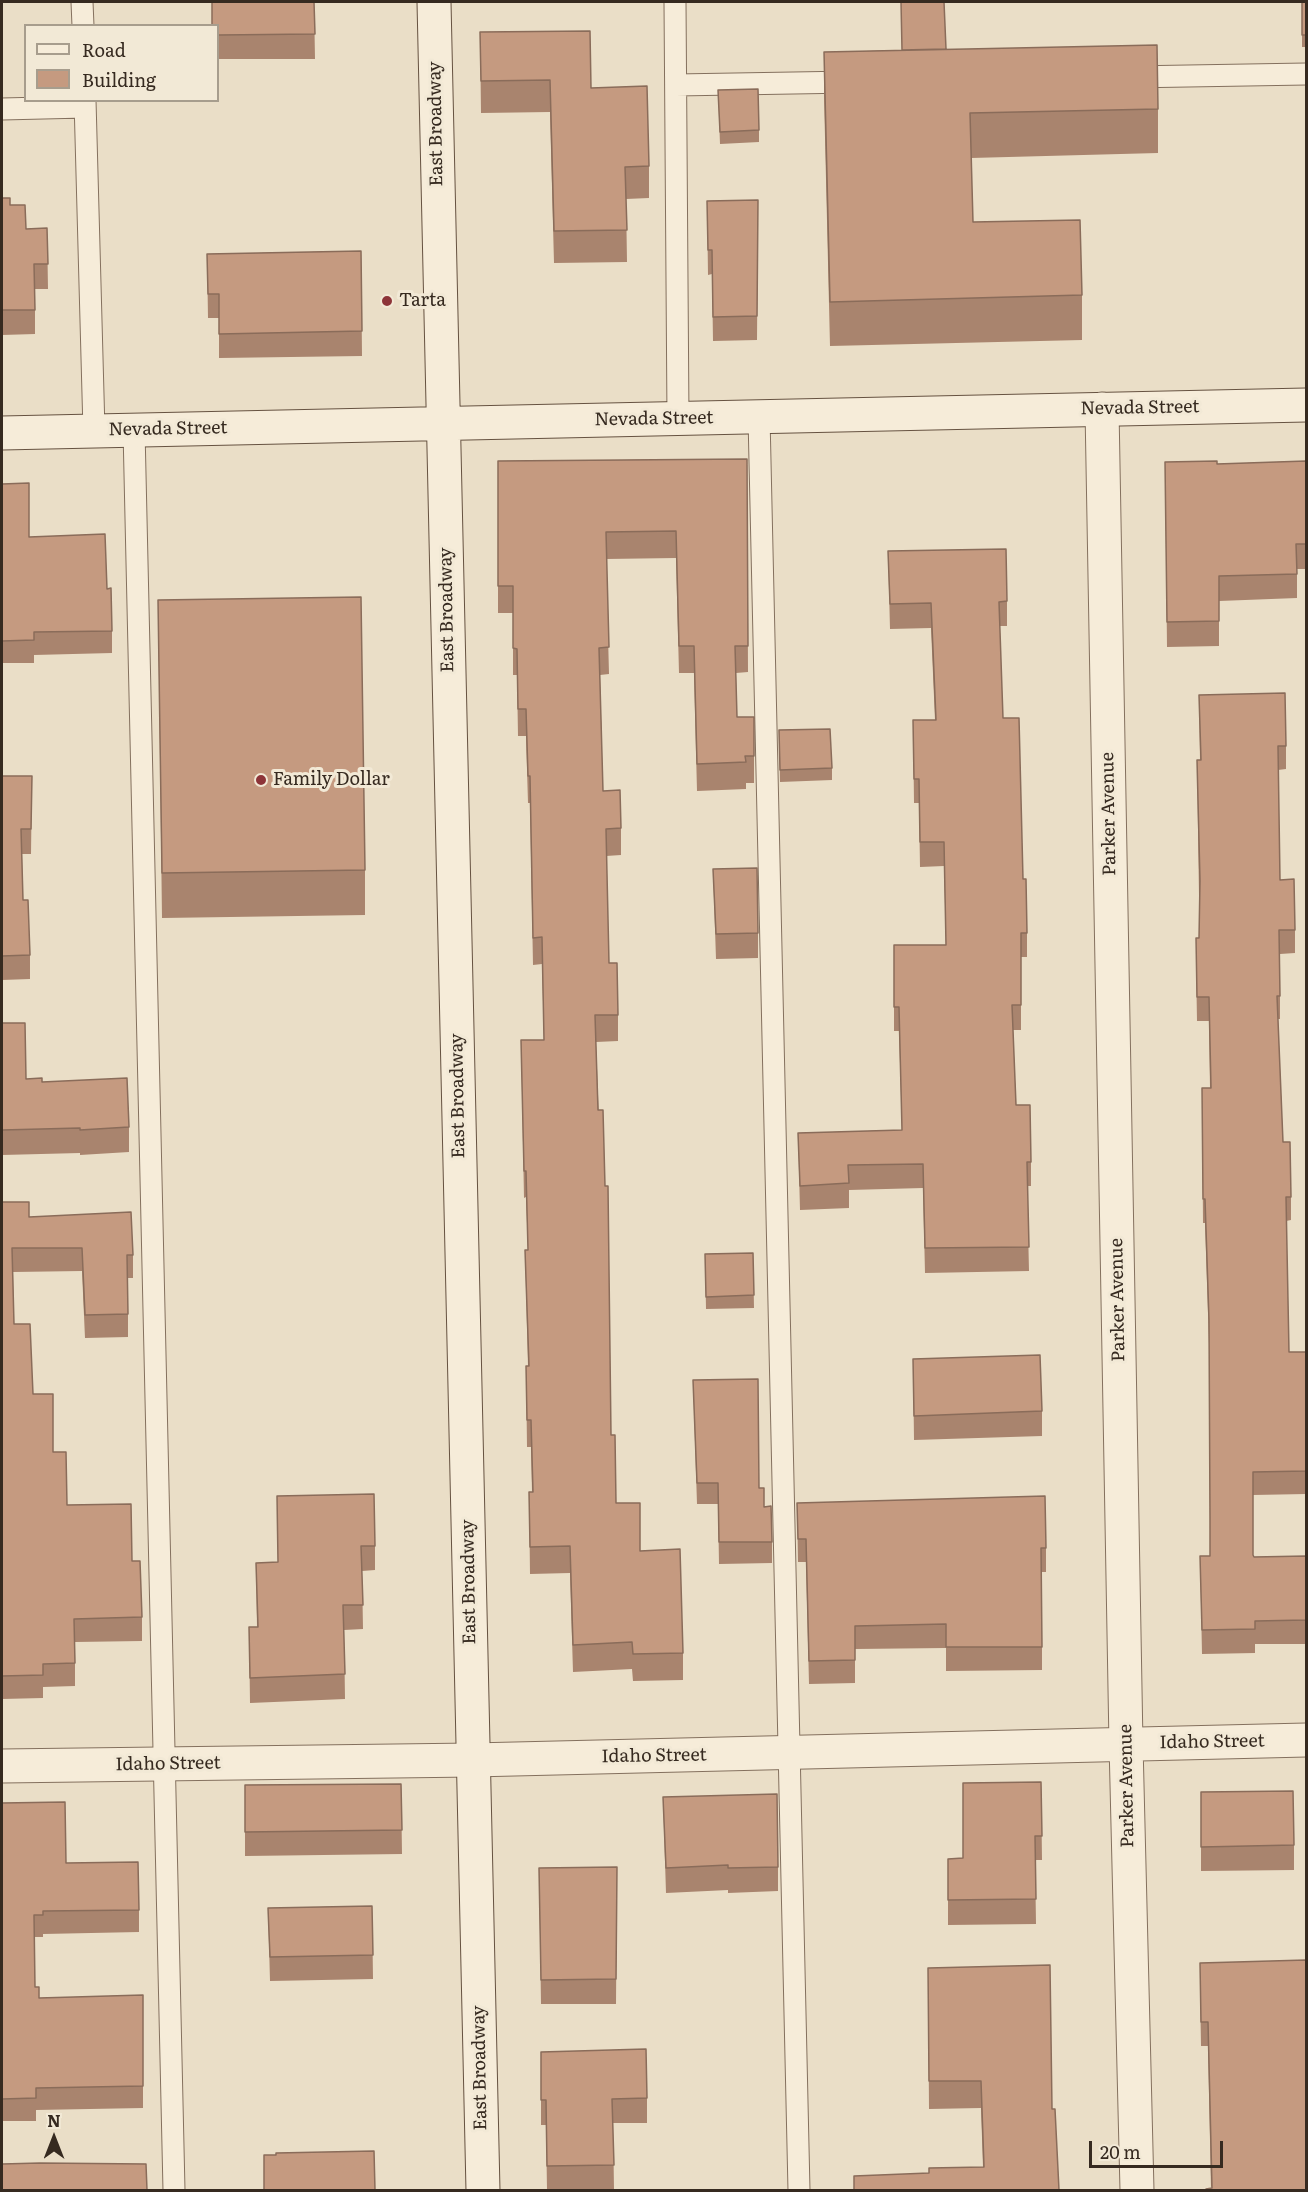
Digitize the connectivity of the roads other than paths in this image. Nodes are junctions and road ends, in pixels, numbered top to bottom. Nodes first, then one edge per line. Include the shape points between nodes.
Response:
1 (82, 2) edge
2 (434, 2) edge
3 (675, 2) edge
4 (83, 24) edge
5 (1306, 74) edge
6 (1104, 78) edge
7 (866, 82) edge
8 (676, 85) junction
9 (85, 104) edge
10 (2, 109) edge
11 (1306, 405) edge
12 (1102, 409) junction
13 (759, 417) junction
14 (678, 419) junction
15 (443, 424) junction
16 (134, 430) junction
17 (94, 431) junction
18 (2, 433) edge
19 (1306, 1740) edge
20 (1126, 1744) junction
21 (789, 1752) junction
22 (473, 1760) junction
23 (165, 1764) junction
24 (2, 1766) edge
25 (174, 2190) edge
26 (483, 2190) edge
27 (800, 2190) edge
28 (1137, 2190) edge

1 - 4 lane
2 - 15 street, East Broadway
3 - 8 lane
5 - 6 lane
7 - 8 lane
8 - 14 lane
9 - 10 lane
9 - 17 lane
11 - 12 street, Nevada Street
12 - 13 street, Nevada Street
12 - 20 street, Parker Avenue
13 - 14 street, Nevada Street
13 - 21 lane
14 - 15 street, Nevada Street
15 - 16 street, Nevada Street
15 - 22 street, East Broadway
16 - 17 street, Nevada Street
16 - 23 lane
17 - 18 street, Nevada Street
19 - 20 street, Idaho Street
20 - 21 street, Idaho Street
20 - 28 street, Parker Avenue
21 - 22 street, Idaho Street
21 - 27 lane
22 - 23 street, Idaho Street
22 - 26 street, East Broadway
23 - 24 street, Idaho Street
23 - 25 lane

